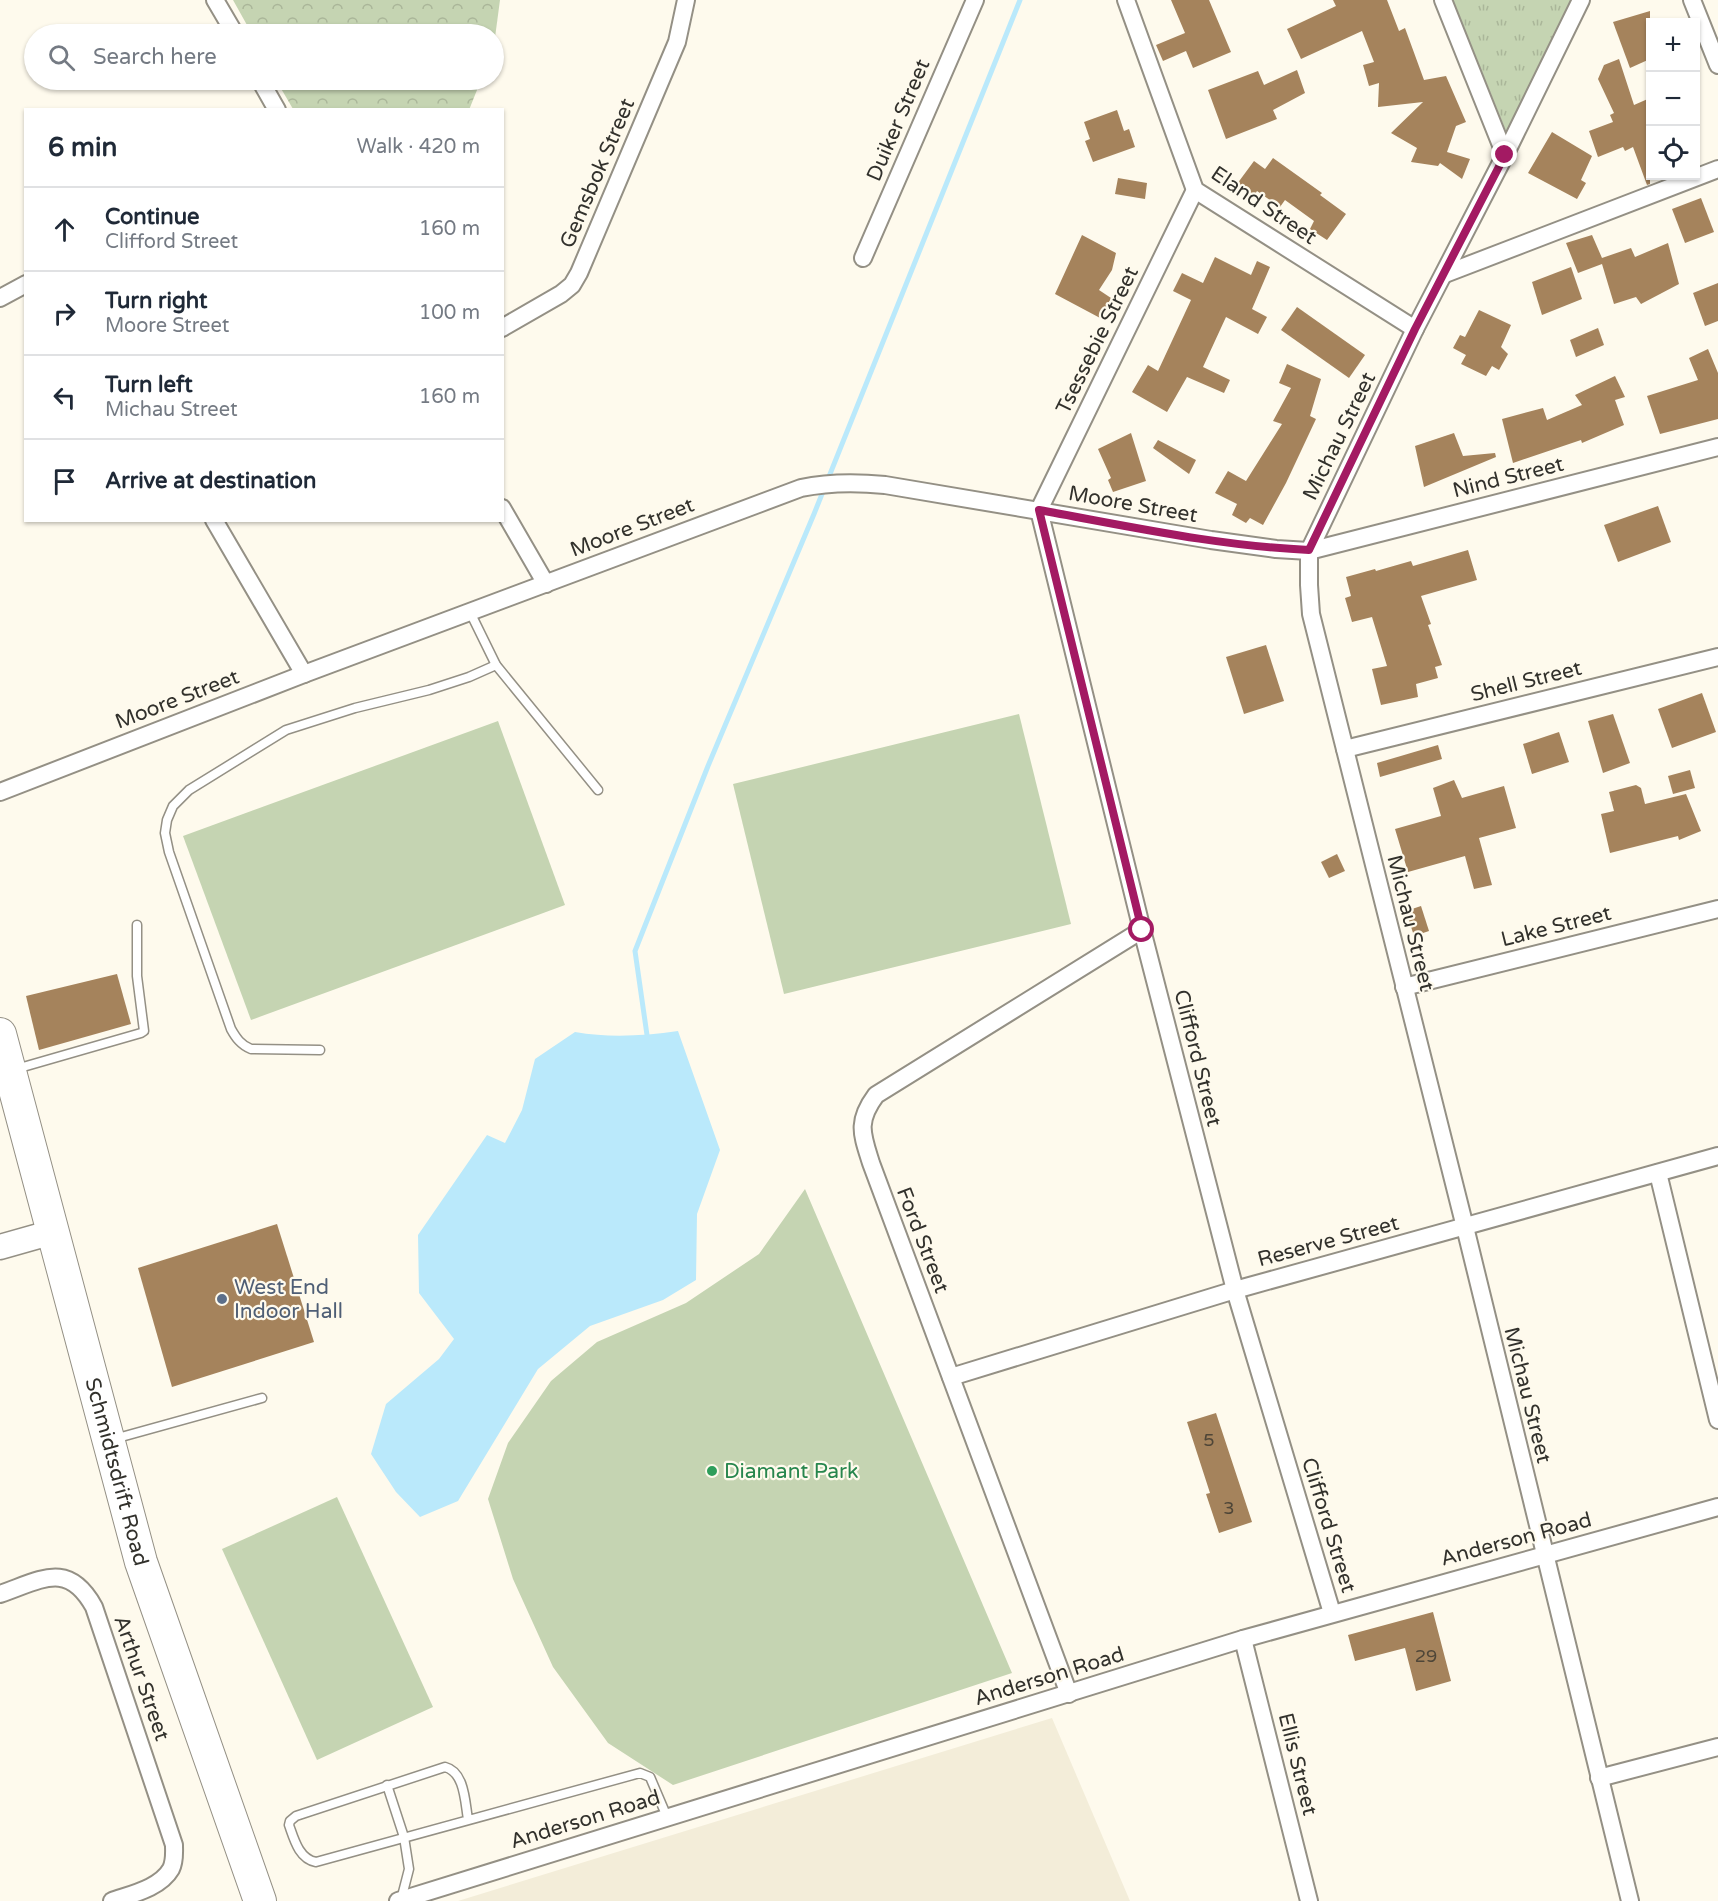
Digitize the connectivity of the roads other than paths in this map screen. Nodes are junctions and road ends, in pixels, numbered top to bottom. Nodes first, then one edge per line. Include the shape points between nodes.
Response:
1 (215, 0) edge
2 (686, 0) edge
3 (975, 0) edge
4 (1126, 0) edge
5 (1443, 0) edge
6 (1581, 0) edge
7 (1692, 0) edge
8 (228, 24) edge
9 (1718, 65) edge
10 (266, 90) edge
11 (276, 108) edge
12 (1505, 155) junction
13 (1718, 169) edge
14 (1195, 190) junction
15 (863, 258) dead end
16 (1445, 274) junction
17 (24, 285) edge
18 (0, 298) edge
19 (504, 327) edge
20 (1415, 329) junction
21 (1718, 447) edge
22 (1039, 510) junction
23 (504, 511) edge
24 (215, 522) edge
25 (1309, 550) junction
26 (546, 584) junction
27 (470, 612) junction
28 (1718, 657) edge
29 (496, 665) junction
30 (304, 674) junction
31 (1345, 749) junction
32 (598, 790) dead end
33 (0, 792) edge
34 (1718, 909) edge
35 (137, 925) dead end
36 (1142, 930) junction
37 (1404, 987) junction
38 (0, 1034) edge
39 (320, 1050) dead end
40 (10, 1071) junction
41 (1718, 1156) edge
42 (1658, 1173) junction
43 (1464, 1227) junction
44 (53, 1232) junction
45 (0, 1247) edge
46 (1234, 1290) junction
47 (951, 1377) junction
48 (262, 1398) dead end
49 (1718, 1420) edge
50 (108, 1441) junction
51 (1718, 1507) edge
52 (1544, 1555) junction
53 (0, 1594) edge
54 (1332, 1613) junction
55 (1243, 1639) junction
56 (1069, 1694) junction
57 (1718, 1747) edge
58 (1599, 1778) junction
59 (387, 1785) junction
60 (668, 1817) junction
61 (468, 1819) junction
62 (404, 1837) junction
63 (400, 1900) edge
64 (112, 1901) edge
65 (260, 1901) edge
66 (1309, 1901) edge
67 (1630, 1901) edge

1 - 8 street
2 - 19 street, Gemsbok Street via 677,42 579,273 561,294
3 - 15 street, Duiker Street
4 - 14 street, Eland Street
5 - 12 street
6 - 12 street, Michau Street
7 - 9 street
10 - 11 street
12 - 16 street, Michau Street
13 - 16 street
14 - 20 street, Eland Street
14 - 22 street, Tsessebie Street
16 - 20 street, Michau Street
17 - 18 street
20 - 25 street, Michau Street
21 - 25 street, Nind Street
22 - 25 street, Moore Street via 1211,540
22 - 26 street, Moore Street via 885,485 824,483 801,488
22 - 36 street, Clifford Street
23 - 26 street
24 - 30 street
25 - 31 street, Michau Street via 1311,614
26 - 27 street, Moore Street
27 - 29 lane
27 - 30 street, Moore Street
28 - 31 street, Shell Street
29 - 32 lane
29 - 39 lane via 429,690 286,730 189,790 167,820 168,852 231,1029 251,1049
30 - 33 street, Moore Street
31 - 37 street, Michau Street
34 - 37 street, Lake Street
35 - 40 lane via 137,976 144,1030
36 - 46 street, Clifford Street
36 - 47 street, Ford Street via 876,1095 867,1107 861,1125 871,1163
37 - 43 street, Michau Street
38 - 40 highway, Schmidtsdrift Road
40 - 44 highway, Schmidtsdrift Road
41 - 42 street, Reserve Street
42 - 43 street, Reserve Street
42 - 49 street
43 - 46 street, Reserve Street
43 - 52 street, Michau Street
44 - 45 street
44 - 50 highway, Schmidtsdrift Road
46 - 47 street, Reserve Street
46 - 54 street, Clifford Street
47 - 56 street, Ford Street
48 - 50 lane
50 - 65 highway, Schmidtsdrift Road via 141,1562
51 - 52 street, Anderson Road
52 - 54 street, Anderson Road
52 - 58 street, Michau Street
53 - 64 street, Arthur Street via 40,1580 68,1578 79,1584 98,1618 174,1845 171,1869 154,1885
54 - 55 street, Anderson Road
55 - 56 street, Anderson Road
55 - 66 street, Ellis Street
56 - 60 street, Anderson Road
57 - 58 street
58 - 67 street, Michau Street
59 - 61 lane via 438,1768 451,1768 460,1782
59 - 62 lane
59 - 62 lane via 296,1816 290,1821 291,1830 303,1857 316,1862
60 - 61 lane via 650,1777 640,1773
60 - 63 street, Anderson Road
61 - 62 lane
62 - 63 lane via 409,1869

